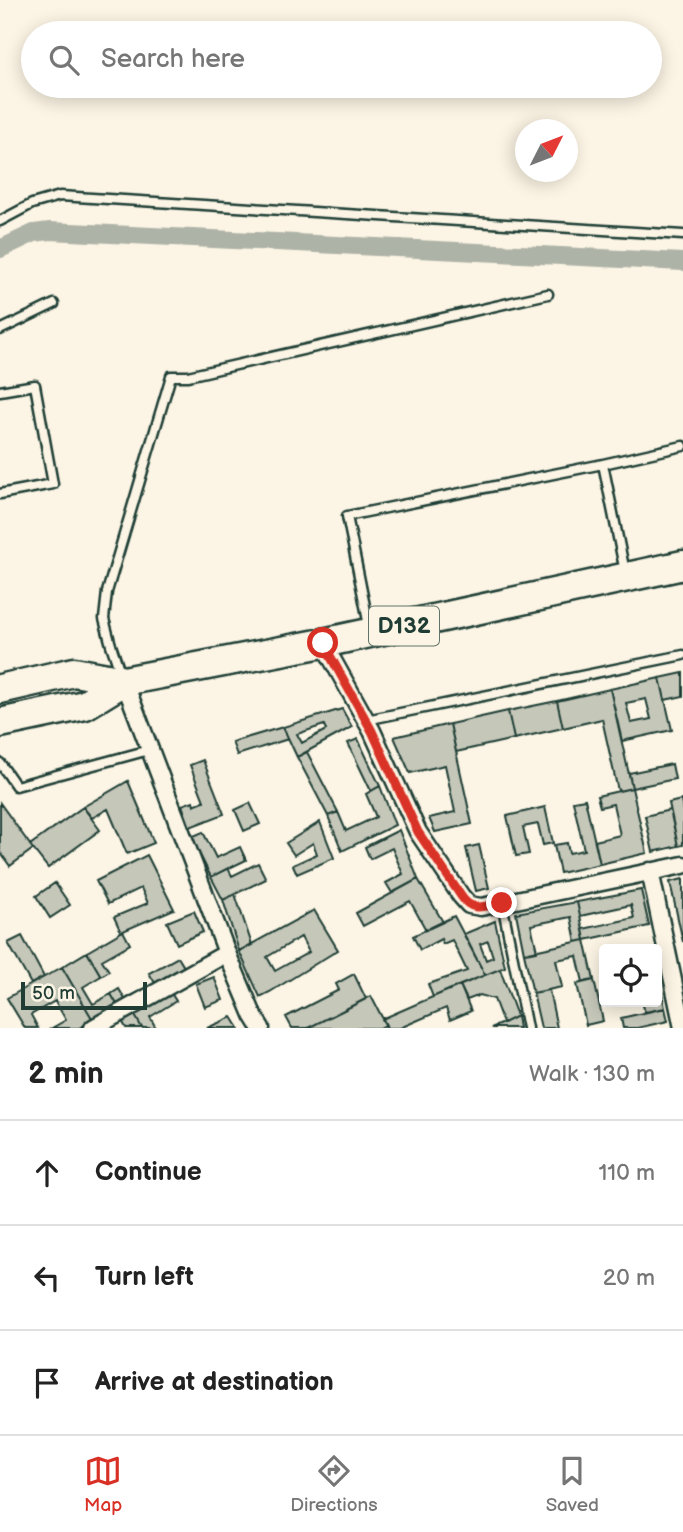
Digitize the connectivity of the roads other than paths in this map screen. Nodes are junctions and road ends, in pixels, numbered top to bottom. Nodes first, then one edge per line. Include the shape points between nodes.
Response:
1 (0, 221) edge
2 (683, 235) edge
3 (548, 294) dead end
4 (54, 303) dead end
5 (0, 330) edge
6 (0, 391) edge
7 (683, 446) edge
8 (603, 464) junction
9 (0, 494) edge
10 (683, 565) edge
11 (626, 578) junction
12 (370, 633) junction
13 (323, 643) junction
14 (683, 656) edge
15 (124, 681) junction
16 (0, 689) edge
17 (366, 720) junction
18 (0, 723) edge
19 (149, 750) junction
20 (0, 763) edge
21 (683, 865) edge
22 (650, 871) junction
23 (502, 903) junction
24 (227, 953) junction
25 (93, 1028) edge
26 (261, 1028) edge
27 (527, 1028) edge
28 (683, 1028) edge

1 - 2 lane via 60,195
3 - 15 lane via 188,376 171,376 107,592 104,619
4 - 5 lane
6 - 9 lane via 35,385 53,484
7 - 8 lane
8 - 11 lane
8 - 12 lane via 347,516
10 - 11 highway, D132
11 - 12 highway, D132
12 - 13 highway, D132
13 - 15 highway, D132
13 - 17 street
14 - 17 lane
15 - 16 highway, D132 via 74,672
15 - 18 highway, D132 via 85,705
15 - 19 street
17 - 23 street via 418,832 465,902 474,907
19 - 20 lane via 16,786
19 - 24 street
21 - 22 street
22 - 23 street
22 - 28 street
23 - 27 lane
24 - 25 street
24 - 26 street

